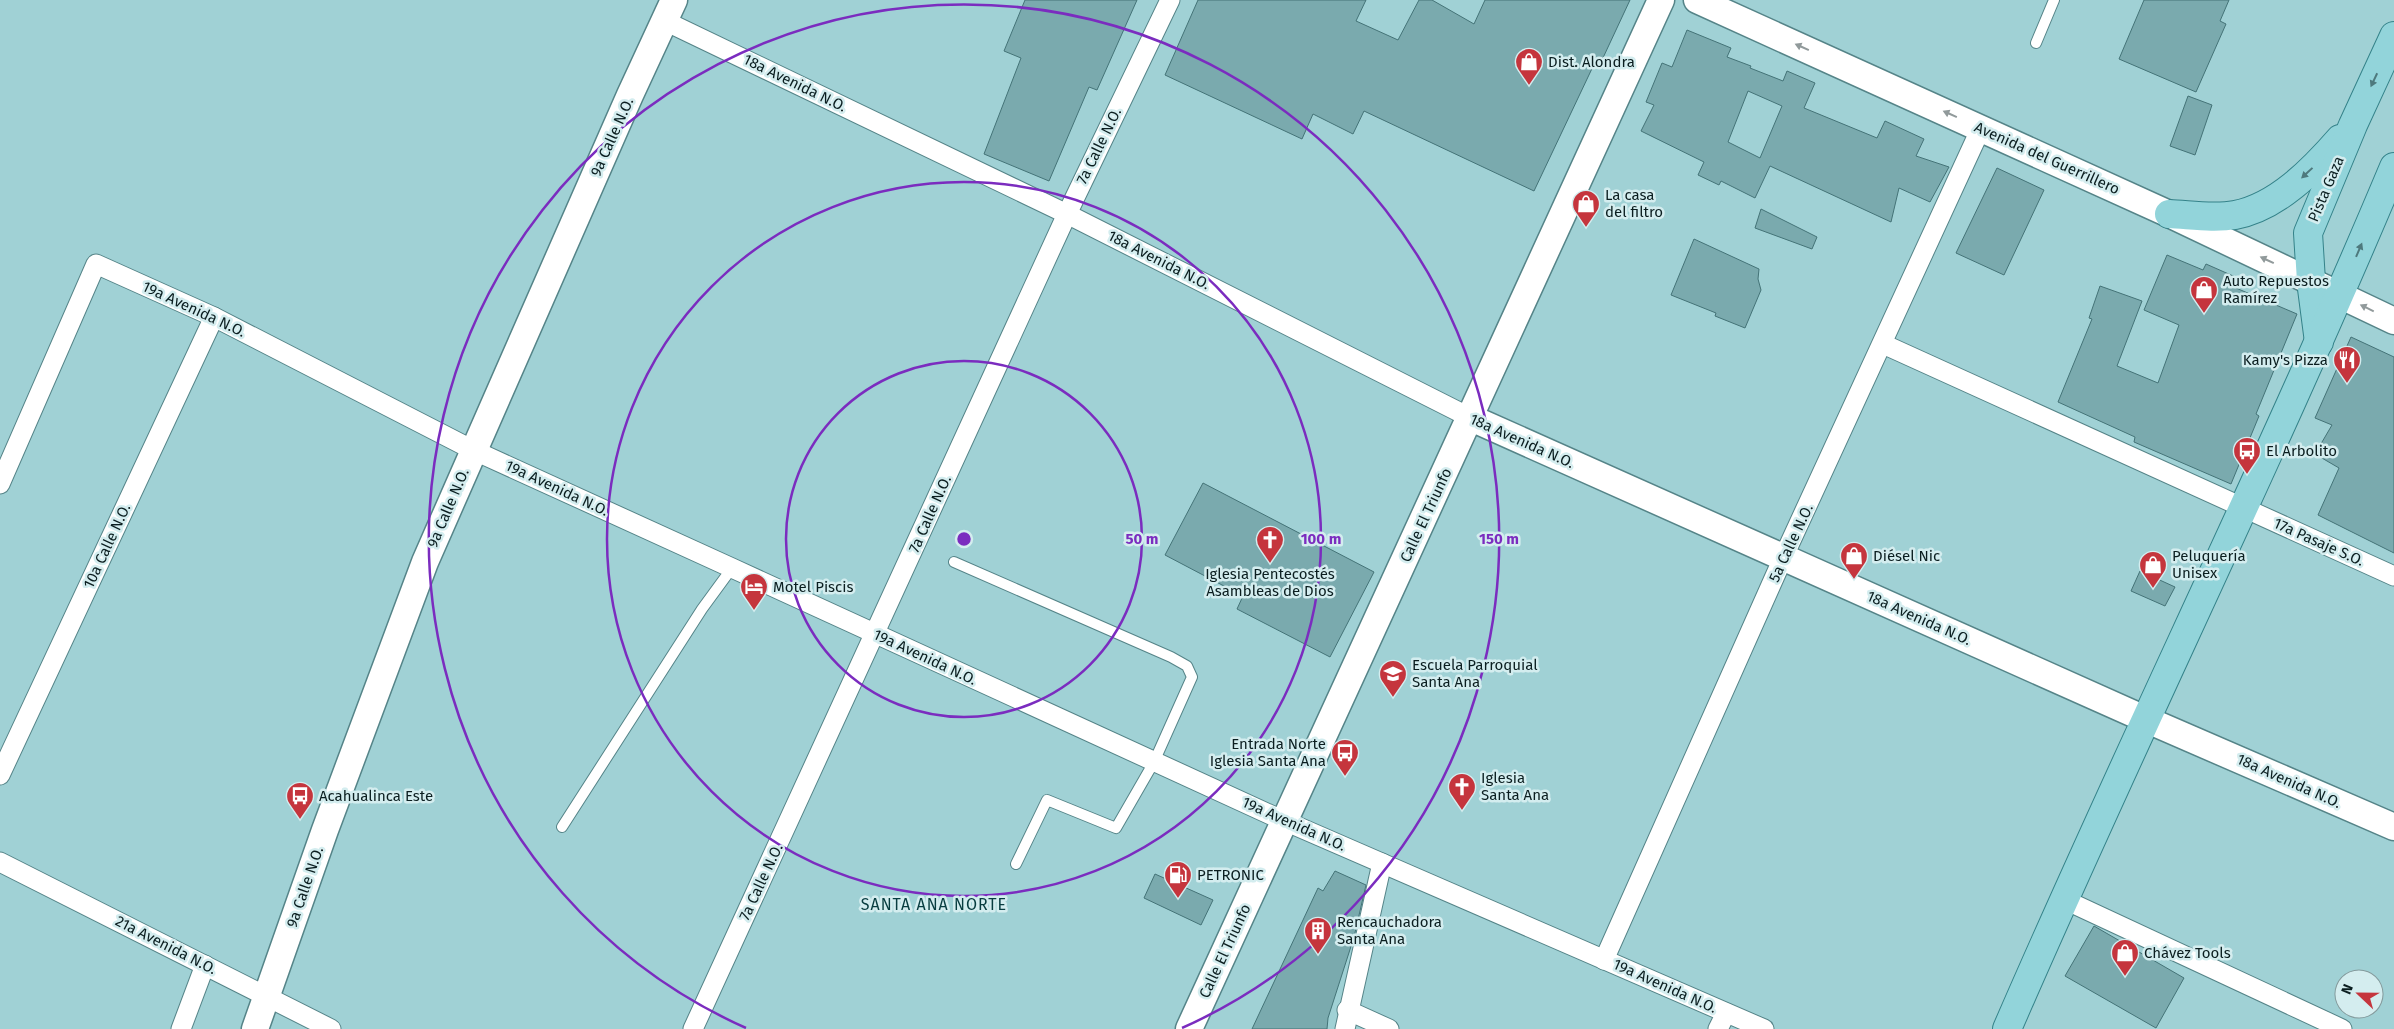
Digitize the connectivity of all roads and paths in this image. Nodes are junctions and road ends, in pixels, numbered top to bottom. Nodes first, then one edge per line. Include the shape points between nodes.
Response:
1 (1170, 0) edge
2 (1661, 0) edge
3 (1697, 0) edge
4 (2054, 0) edge
5 (670, 10) edge
6 (2394, 36) edge
7 (2036, 43) dead end
8 (2353, 125) junction
9 (1981, 128) junction
10 (2394, 167) edge
11 (1067, 214) junction
12 (2170, 214) junction
13 (2311, 281) junction
14 (2340, 295) junction
15 (214, 318) junction
16 (2394, 321) edge
17 (2319, 342) junction
18 (1883, 344) junction
19 (1471, 418) junction
20 (473, 450) junction
21 (0, 484) edge
22 (2244, 509) junction
23 (1784, 558) junction
24 (954, 562) dead end
25 (732, 568) junction
26 (2394, 576) edge
27 (876, 634) junction
28 (2145, 719) junction
29 (1154, 762) junction
30 (0, 775) edge
31 (1285, 820) junction
32 (562, 827) dead end
33 (2394, 827) edge
34 (0, 862) edge
35 (1382, 863) junction
36 (1016, 864) dead end
37 (2063, 899) junction
38 (1604, 960) junction
39 (205, 965) junction
40 (268, 996) junction
41 (1348, 1010) junction
42 (1722, 1021) edge
43 (181, 1029) edge
44 (255, 1029) edge
45 (331, 1029) edge
46 (693, 1029) edge
47 (1189, 1029) edge
48 (1345, 1029) edge
49 (1389, 1029) edge
50 (1764, 1029) edge
51 (2007, 1029) edge
52 (2342, 1029) edge

1 - 11 street, 7a Calle N.O.
2 - 19 street, Calle El Triunfo
9 -> 3 street, Avenida del Guerrillero
4 - 7 lane
5 - 11 street, 18a Avenida N.O.
5 - 20 street, 9a Calle N.O.
6 -> 8 main road, Pista Gaza
8 -> 12 main road via 2304,177 2252,210 2217,216
8 - 13 main road, Pista Gaza via 2308,233
9 - 12 street, Avenida del Guerrillero
9 - 18 street, 5a Calle N.O.
14 -> 10 main road
11 - 19 street, 18a Avenida N.O.
11 - 27 street, 7a Calle N.O.
13 -> 12 street, Avenida del Guerrillero
13 - 14 street, Avenida del Guerrillero
13 - 17 main road, Pista Gaza
16 -> 14 street, Avenida del Guerrillero
14 - 17 main road
15 - 20 street, 19a Avenida N.O.
15 - 21 street, 19a Avenida N.O. via 96,264
15 - 30 street, 10a Calle N.O.
17 - 22 main road
18 - 22 street, 17a Pasaje S.O.
18 - 23 street, 5a Calle N.O.
19 - 23 street, 18a Avenida N.O.
19 - 31 street, Calle El Triunfo
20 - 25 street, 19a Avenida N.O.
20 - 40 street, 9a Calle N.O. via 422,571 325,830
22 - 26 street, 17a Pasaje S.O.
22 - 28 main road
23 - 28 street, 18a Avenida N.O.
23 - 38 street, 5a Calle N.O.
24 - 29 lane via 1186,666 1192,677
25 - 27 street, 19a Avenida N.O.
25 - 32 lane via 702,609
27 - 29 street, 19a Avenida N.O.
27 - 46 street, 7a Calle N.O.
28 - 33 street, 18a Avenida N.O.
28 - 37 main road
29 - 31 street, 19a Avenida N.O.
29 - 36 lane via 1116,828 1046,800
31 - 35 street, 19a Avenida N.O.
31 - 47 street, Calle El Triunfo
34 - 39 street, 21a Avenida N.O.
35 - 38 street, 19a Avenida N.O.
35 - 41 street
37 - 51 main road
37 - 52 street
38 - 42 street, 19a Avenida N.O.
39 - 40 street, 21a Avenida N.O.
39 - 43 street
40 - 44 street, 9a Calle N.O.
40 - 45 street, 21a Avenida N.O.
41 - 48 street
41 - 49 street
42 - 50 street, 19a Avenida N.O.

